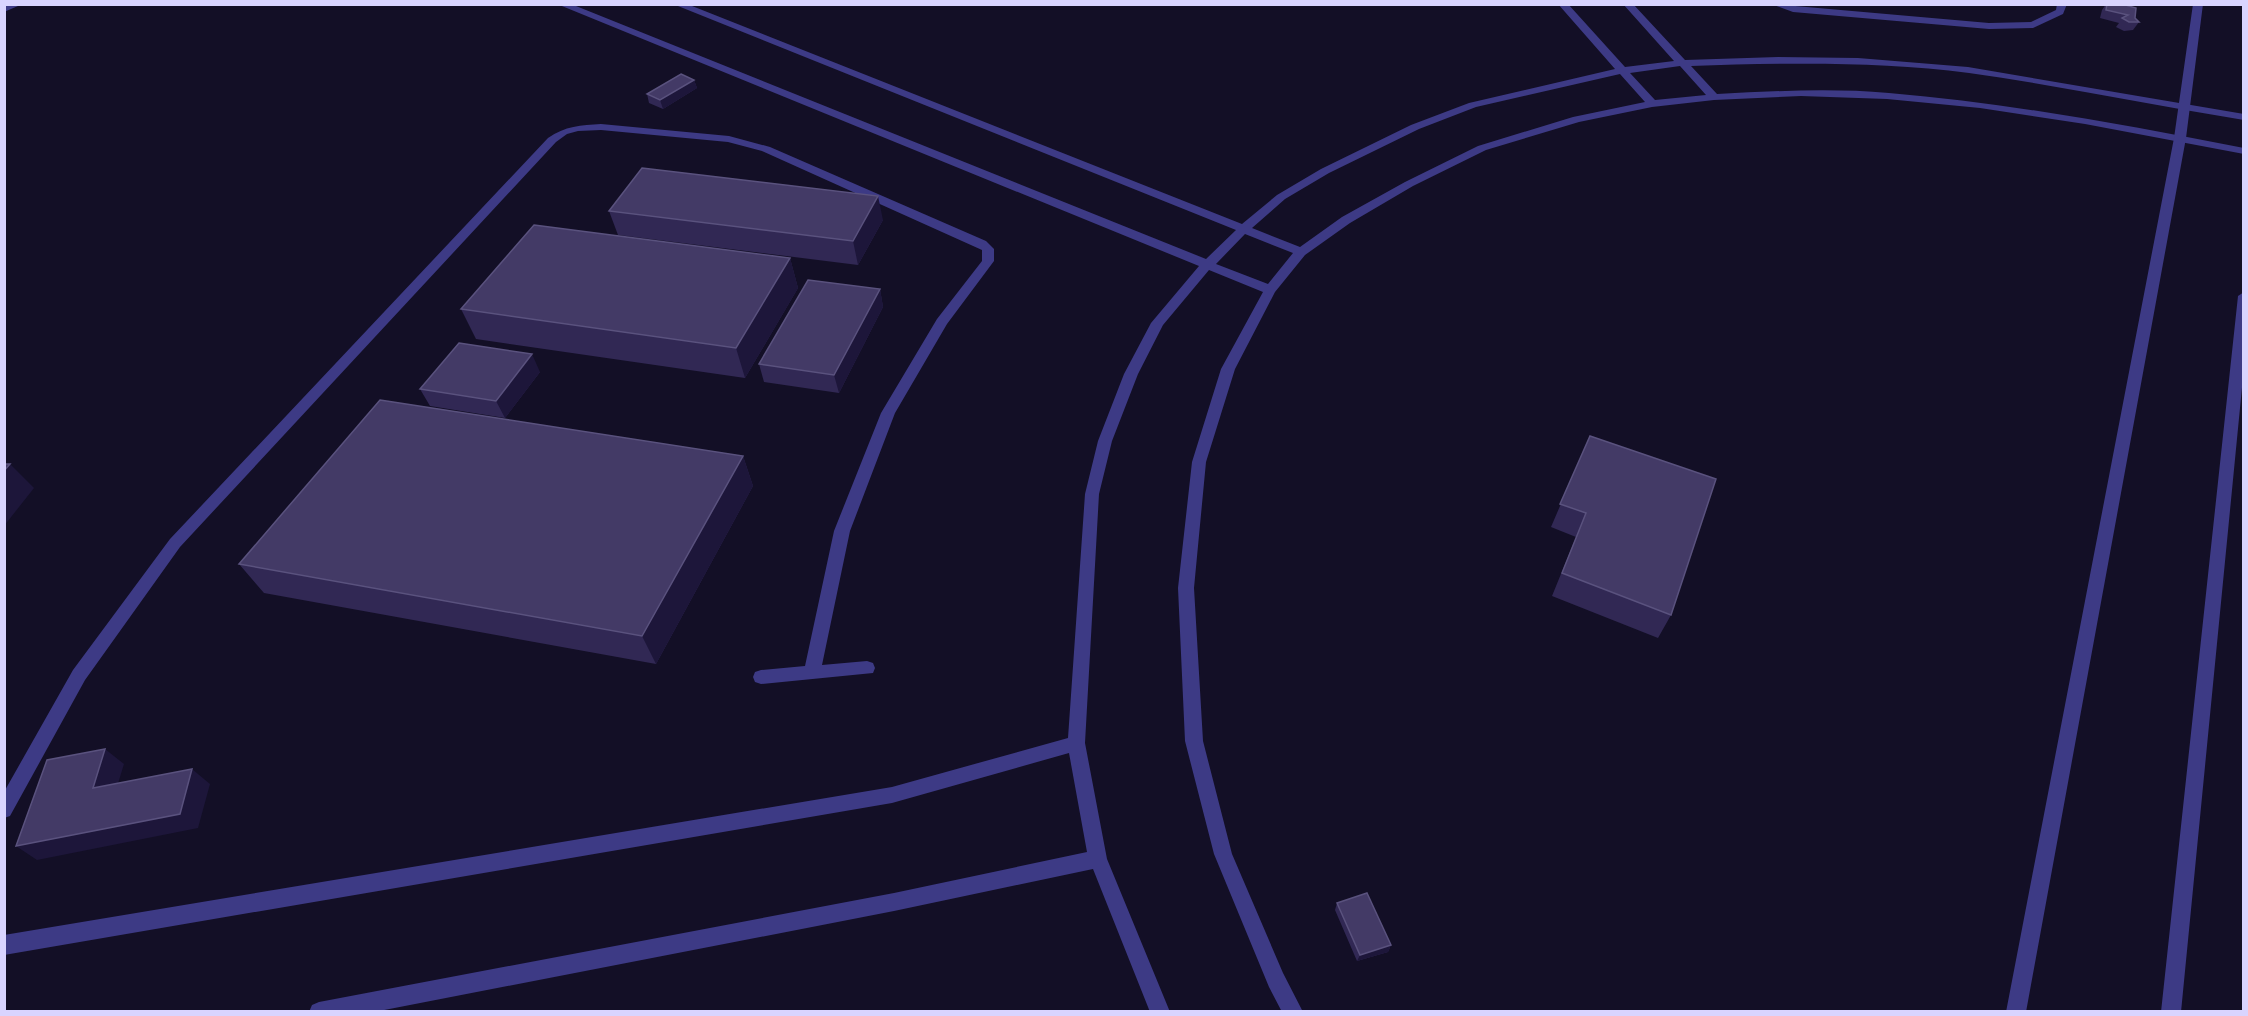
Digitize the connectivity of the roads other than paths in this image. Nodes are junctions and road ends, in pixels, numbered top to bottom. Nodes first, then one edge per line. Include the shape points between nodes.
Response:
1 (15, 4) edge
2 (561, 4) edge
3 (677, 4) edge
4 (1562, 4) edge
5 (1627, 4) edge
6 (1775, 4) edge
7 (2062, 4) edge
8 (2198, 4) edge
9 (4, 9) edge
10 (1681, 63) junction
11 (1622, 71) junction
12 (1714, 96) junction
13 (1652, 104) junction
14 (2184, 105) junction
15 (2244, 117) edge
16 (2180, 138) junction
17 (2244, 151) edge
18 (1245, 228) junction
19 (1301, 252) junction
20 (1206, 266) junction
21 (1270, 290) junction
22 (2244, 296) edge
23 (867, 668) dead end
24 (812, 671) junction
25 (761, 677) dead end
26 (1076, 743) junction
27 (4, 810) edge
28 (1098, 860) junction
29 (4, 945) edge
30 (319, 1011) edge
31 (1160, 1011) edge
32 (1293, 1011) edge
33 (2016, 1011) edge
34 (2171, 1011) edge

1 - 9 street
2 - 20 street
3 - 18 street
4 - 11 street
5 - 10 street
6 - 7 street via 1793,9 1989,26 2033,25 2060,12
8 - 14 street
10 - 11 street
10 - 12 street
10 - 14 street via 1869,62 1968,70
11 - 13 street
11 - 18 street via 1473,105 1415,127 1281,197
12 - 13 street
12 - 16 street via 1887,96 1980,105
13 - 19 street via 1561,122 1482,148 1346,220
14 - 15 street
14 - 16 street
16 - 17 street
16 - 33 street
18 - 19 street
18 - 20 street
19 - 21 street
20 - 21 street
20 - 26 street via 1158,323 1131,374 1105,441 1092,494
21 - 32 street via 1228,369 1199,462 1186,588 1194,741 1223,854
22 - 34 street
23 - 24 street
24 - 25 street
24 - 27 street via 842,531 888,414 942,322 988,261 988,249 746,143 612,128 577,128 552,140 175,543 79,675
26 - 28 street
26 - 29 street via 892,795
28 - 30 street
28 - 31 street

